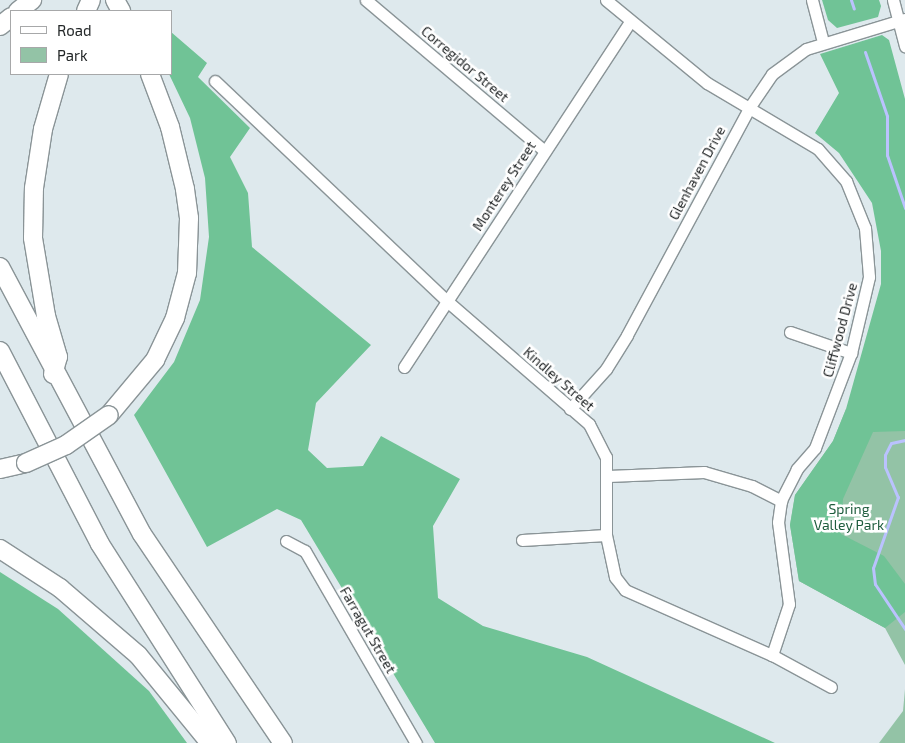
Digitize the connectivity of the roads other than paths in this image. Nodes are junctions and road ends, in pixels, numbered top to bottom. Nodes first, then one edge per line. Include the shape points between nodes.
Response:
1 (32, 0) edge
2 (366, 0) edge
3 (606, 0) edge
4 (812, 0) edge
5 (893, 0) edge
6 (19, 10) edge
7 (10, 17) edge
8 (630, 20) junction
9 (902, 20) edge
10 (0, 26) edge
11 (823, 42) junction
12 (905, 46) edge
13 (59, 75) edge
14 (150, 75) edge
15 (216, 81) dead end
16 (749, 108) junction
17 (545, 151) junction
18 (0, 268) edge
19 (447, 301) junction
20 (790, 332) dead end
21 (0, 351) edge
22 (850, 354) junction
23 (404, 367) dead end
24 (53, 374) junction
25 (570, 409) junction
26 (0, 469) edge
27 (608, 476) junction
28 (781, 501) junction
29 (606, 535) junction
30 (522, 540) dead end
31 (286, 541) dead end
32 (0, 549) edge
33 (772, 655) junction
34 (831, 687) dead end
35 (210, 743) edge
36 (227, 743) edge
37 (283, 743) edge
38 (416, 743) edge

1 - 6 highway
2 - 17 street, Corregidor Street
3 - 8 street, Cliffwood Drive
4 - 11 street
5 - 9 street
7 - 10 highway
8 - 16 street, Cliffwood Drive via 700,78
8 - 17 street, Monterey Street
9 - 11 street, Glenhaven Drive
9 - 12 street
11 - 16 street, Glenhaven Drive via 780,67
13 - 24 highway via 43,129 34,198 33,238 46,316 58,358
14 - 26 highway, bridge via 170,127 190,218 187,273 175,318 155,360 109,415 66,445 26,463
15 - 19 street, Kindley Street
16 - 22 street, Cliffwood Drive via 818,150 835,166 855,197 865,228 869,277
16 - 25 street, Glenhaven Drive via 627,335 606,369
17 - 19 street, Monterey Street
18 - 24 highway
19 - 23 street, Monterey Street
19 - 25 street, Kindley Street
20 - 22 street
21 - 36 highway via 100,544
22 - 28 street, Cliffwood Drive via 815,448 797,469
24 - 37 highway via 156,557
25 - 27 street, Kindley Street via 600,440
27 - 28 street via 704,472 752,486
27 - 29 street, Kindley Street
28 - 33 street, Cliffwood Drive via 778,522 789,604
29 - 30 street
29 - 33 street, Kindley Street via 616,577 625,590
31 - 38 street, Farragut Street via 305,551
32 - 35 highway via 60,588 138,655
33 - 34 street, Kindley Street

